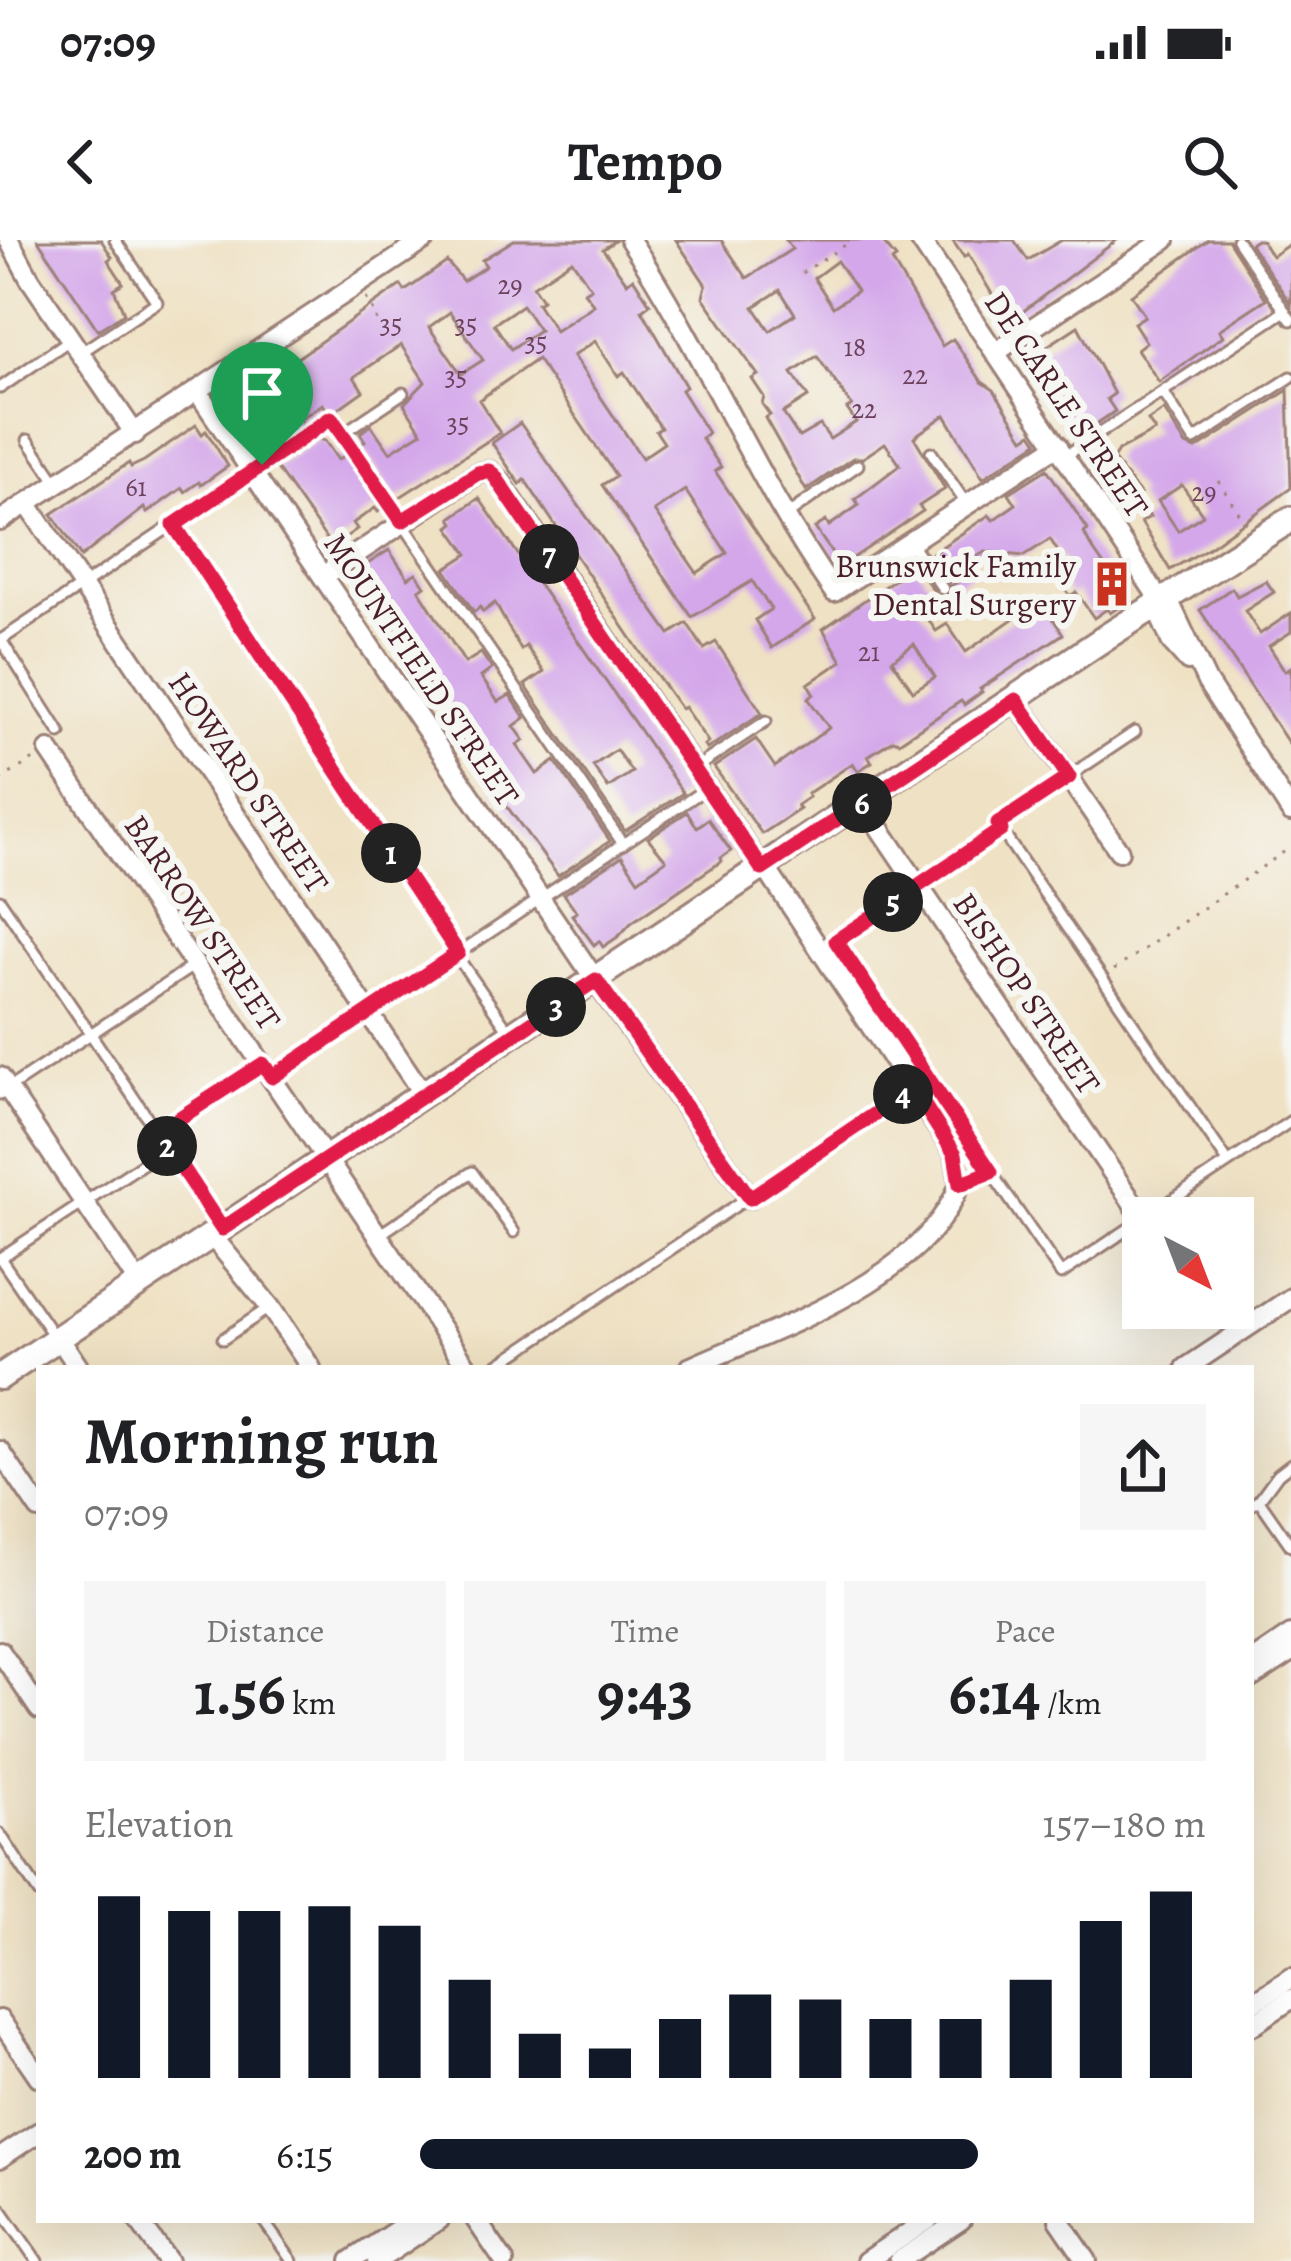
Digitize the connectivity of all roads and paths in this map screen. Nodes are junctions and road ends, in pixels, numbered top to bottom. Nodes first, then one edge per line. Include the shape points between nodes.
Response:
1 (115, 240) edge
2 (630, 240) edge
3 (854, 240) edge
4 (920, 240) edge
5 (1165, 240) edge
6 (1237, 240) edge
7 (412, 243) edge
8 (7, 247) edge
9 (802, 273) dead end
10 (364, 297) dead end
11 (1288, 315) edge
12 (374, 321) dead end
13 (76, 346) junction
14 (996, 352) junction
15 (1291, 377) edge
16 (0, 388) edge
17 (198, 392) junction
18 (1163, 392) junction
19 (403, 393) dead end
20 (135, 434) junction
21 (342, 434) junction
22 (28, 440) dead end
23 (1062, 450) junction
24 (931, 452) dead end
25 (858, 465) dead end
26 (252, 472) junction
27 (1218, 482) dead end
28 (58, 484) junction
29 (27, 503) junction
30 (967, 505) junction
31 (783, 517) junction
32 (1291, 519) edge
33 (0, 521) edge
34 (402, 521) junction
35 (174, 525) junction
36 (1249, 528) dead end
37 (910, 542) junction
38 (323, 576) junction
39 (82, 586) junction
40 (943, 589) dead end
41 (1162, 603) junction
42 (1016, 700) junction
43 (766, 721) dead end
44 (1136, 732) dead end
45 (55, 741) junction
46 (694, 769) junction
47 (1069, 777) junction
48 (0, 780) edge
49 (707, 788) junction
50 (862, 802) junction
51 (1290, 808) edge
52 (1001, 830) junction
53 (623, 844) junction
54 (1291, 847) edge
55 (1119, 851) dead end
56 (764, 868) junction
57 (918, 886) junction
58 (541, 898) junction
59 (0, 900) edge
60 (828, 946) junction
61 (457, 954) junction
62 (196, 964) junction
63 (1102, 977) junction
64 (596, 980) junction
65 (368, 1013) junction
66 (91, 1032) junction
67 (512, 1036) junction
68 (897, 1047) junction
69 (267, 1071) junction
70 (3, 1086) edge
71 (913, 1088) junction
72 (423, 1094) junction
73 (1291, 1120) edge
74 (158, 1132) junction
75 (168, 1147) junction
76 (1228, 1162) junction
77 (331, 1167) junction
78 (991, 1172) junction
79 (960, 1184) junction
80 (1130, 1197) edge
81 (1176, 1197) edge
82 (750, 1198) junction
83 (84, 1202) junction
84 (514, 1232) dead end
85 (217, 1233) junction
86 (1122, 1233) edge
87 (378, 1236) junction
88 (139, 1284) junction
89 (1291, 1298) edge
90 (270, 1307) junction
91 (57, 1339) junction
92 (223, 1339) dead end
93 (77, 1365) edge
94 (309, 1365) edge
95 (466, 1365) edge
96 (498, 1365) edge
97 (696, 1365) edge
98 (1190, 1365) edge
99 (0, 1377) edge
100 (0, 1451) edge
101 (1291, 1464) edge
102 (1255, 1503) edge
103 (36, 1504) edge
104 (1291, 1546) edge
105 (1291, 1635) edge
106 (0, 1651) edge
107 (1291, 1652) edge
108 (1254, 1660) edge
109 (1254, 1676) edge
110 (36, 1704) edge
111 (0, 1834) edge
112 (36, 1888) edge
113 (1291, 1978) edge
114 (1291, 1999) edge
115 (1254, 2003) edge
116 (0, 2020) edge
117 (1254, 2024) edge
118 (36, 2073) edge
119 (36, 2134) edge
120 (0, 2158) edge
121 (0, 2208) edge
122 (140, 2223) edge
123 (265, 2223) edge
124 (408, 2223) edge
125 (434, 2223) edge
126 (478, 2223) edge
127 (923, 2223) edge
128 (956, 2223) edge
129 (1061, 2223) edge
130 (37, 2261) edge
131 (168, 2261) edge
132 (292, 2261) edge
133 (351, 2261) edge
134 (377, 2261) edge
135 (504, 2261) edge
136 (866, 2261) edge
137 (899, 2261) edge
138 (1087, 2261) edge

1 - 13 lane via 157,302
2 - 31 street
3 - 9 path
4 - 14 street, DE CARLE STREET
5 - 14 street
6 - 11 lane
7 - 17 street
8 - 13 street
10 - 12 path
11 - 18 lane
13 - 16 lane
13 - 20 street
14 - 23 street, DE CARLE STREET
15 - 18 lane via 1194,440
17 - 20 street
17 - 26 street, MOUNTFIELD STREET
18 - 23 lane
19 - 21 lane
20 - 28 street
21 - 26 lane via 331,418
21 - 34 lane
22 - 28 lane
23 - 30 street
23 - 41 street, DE CARLE STREET
24 - 30 lane
25 - 31 lane
26 - 35 lane
26 - 38 street, MOUNTFIELD STREET
27 - 36 path
28 - 29 street
29 - 33 street
29 - 39 street, HOWARD STREET
30 - 37 street
31 - 37 street via 834,592
32 - 41 street
34 - 38 street
34 - 46 street via 478,473 494,475
34 - 53 lane
35 - 39 lane
35 - 61 lane
37 - 40 lane
38 - 58 street, MOUNTFIELD STREET
39 - 45 lane via 1,640
39 - 65 street, HOWARD STREET
41 - 42 street
41 - 51 street, DE CARLE STREET via 1172,643
42 - 47 street
42 - 50 street
43 - 46 lane
44 - 47 lane
45 - 48 path
45 - 62 street, BARROW STREET
46 - 49 street
47 - 52 lane via 998,824
47 - 55 street
49 - 53 lane
49 - 56 street
50 - 56 street
50 - 57 street, BISHOP STREET
52 - 57 lane
52 - 63 lane
53 - 58 lane
54 - 63 path
56 - 60 street
56 - 64 street
57 - 60 lane
57 - 80 street, BISHOP STREET
58 - 61 lane
58 - 64 street, MOUNTFIELD STREET
59 - 66 lane
60 - 68 street
61 - 65 lane
61 - 67 lane
62 - 66 lane
62 - 69 street, BARROW STREET
63 - 76 lane
64 - 67 street
64 - 82 street, MOUNTFIELD STREET
65 - 69 lane
65 - 72 street, HOWARD STREET
66 - 70 lane
66 - 74 lane
67 - 72 street
68 - 71 street
68 - 78 lane
69 - 74 lane
69 - 77 street, BARROW STREET
70 - 83 street
71 - 79 street via 955,1154
71 - 82 lane
72 - 77 street
73 - 76 lane
74 - 75 lane
75 - 83 lane
75 - 85 lane
76 - 81 lane
77 - 85 street
77 - 87 street, BARROW STREET
78 - 79 lane
78 - 86 lane via 1061,1274
79 - 97 street via 925,1236 879,1276
82 - 96 lane
83 - 88 street
83 - 91 lane via 0,1258
84 - 87 lane via 472,1172
85 - 88 street
85 - 90 street
87 - 95 street, BARROW STREET
88 - 91 street
89 - 98 street
90 - 92 lane
90 - 94 street
91 - 93 street
91 - 99 street
100 - 103 street
101 - 102 lane
102 - 104 lane
105 - 108 street
106 - 110 street
107 - 109 street
111 - 112 lane
113 - 115 street
114 - 117 street
116 - 118 street
119 - 120 street
121 - 130 lane
122 - 131 street
123 - 132 lane
124 - 133 street
125 - 134 street
126 - 135 street
127 - 136 street
128 - 137 street
129 - 138 street

